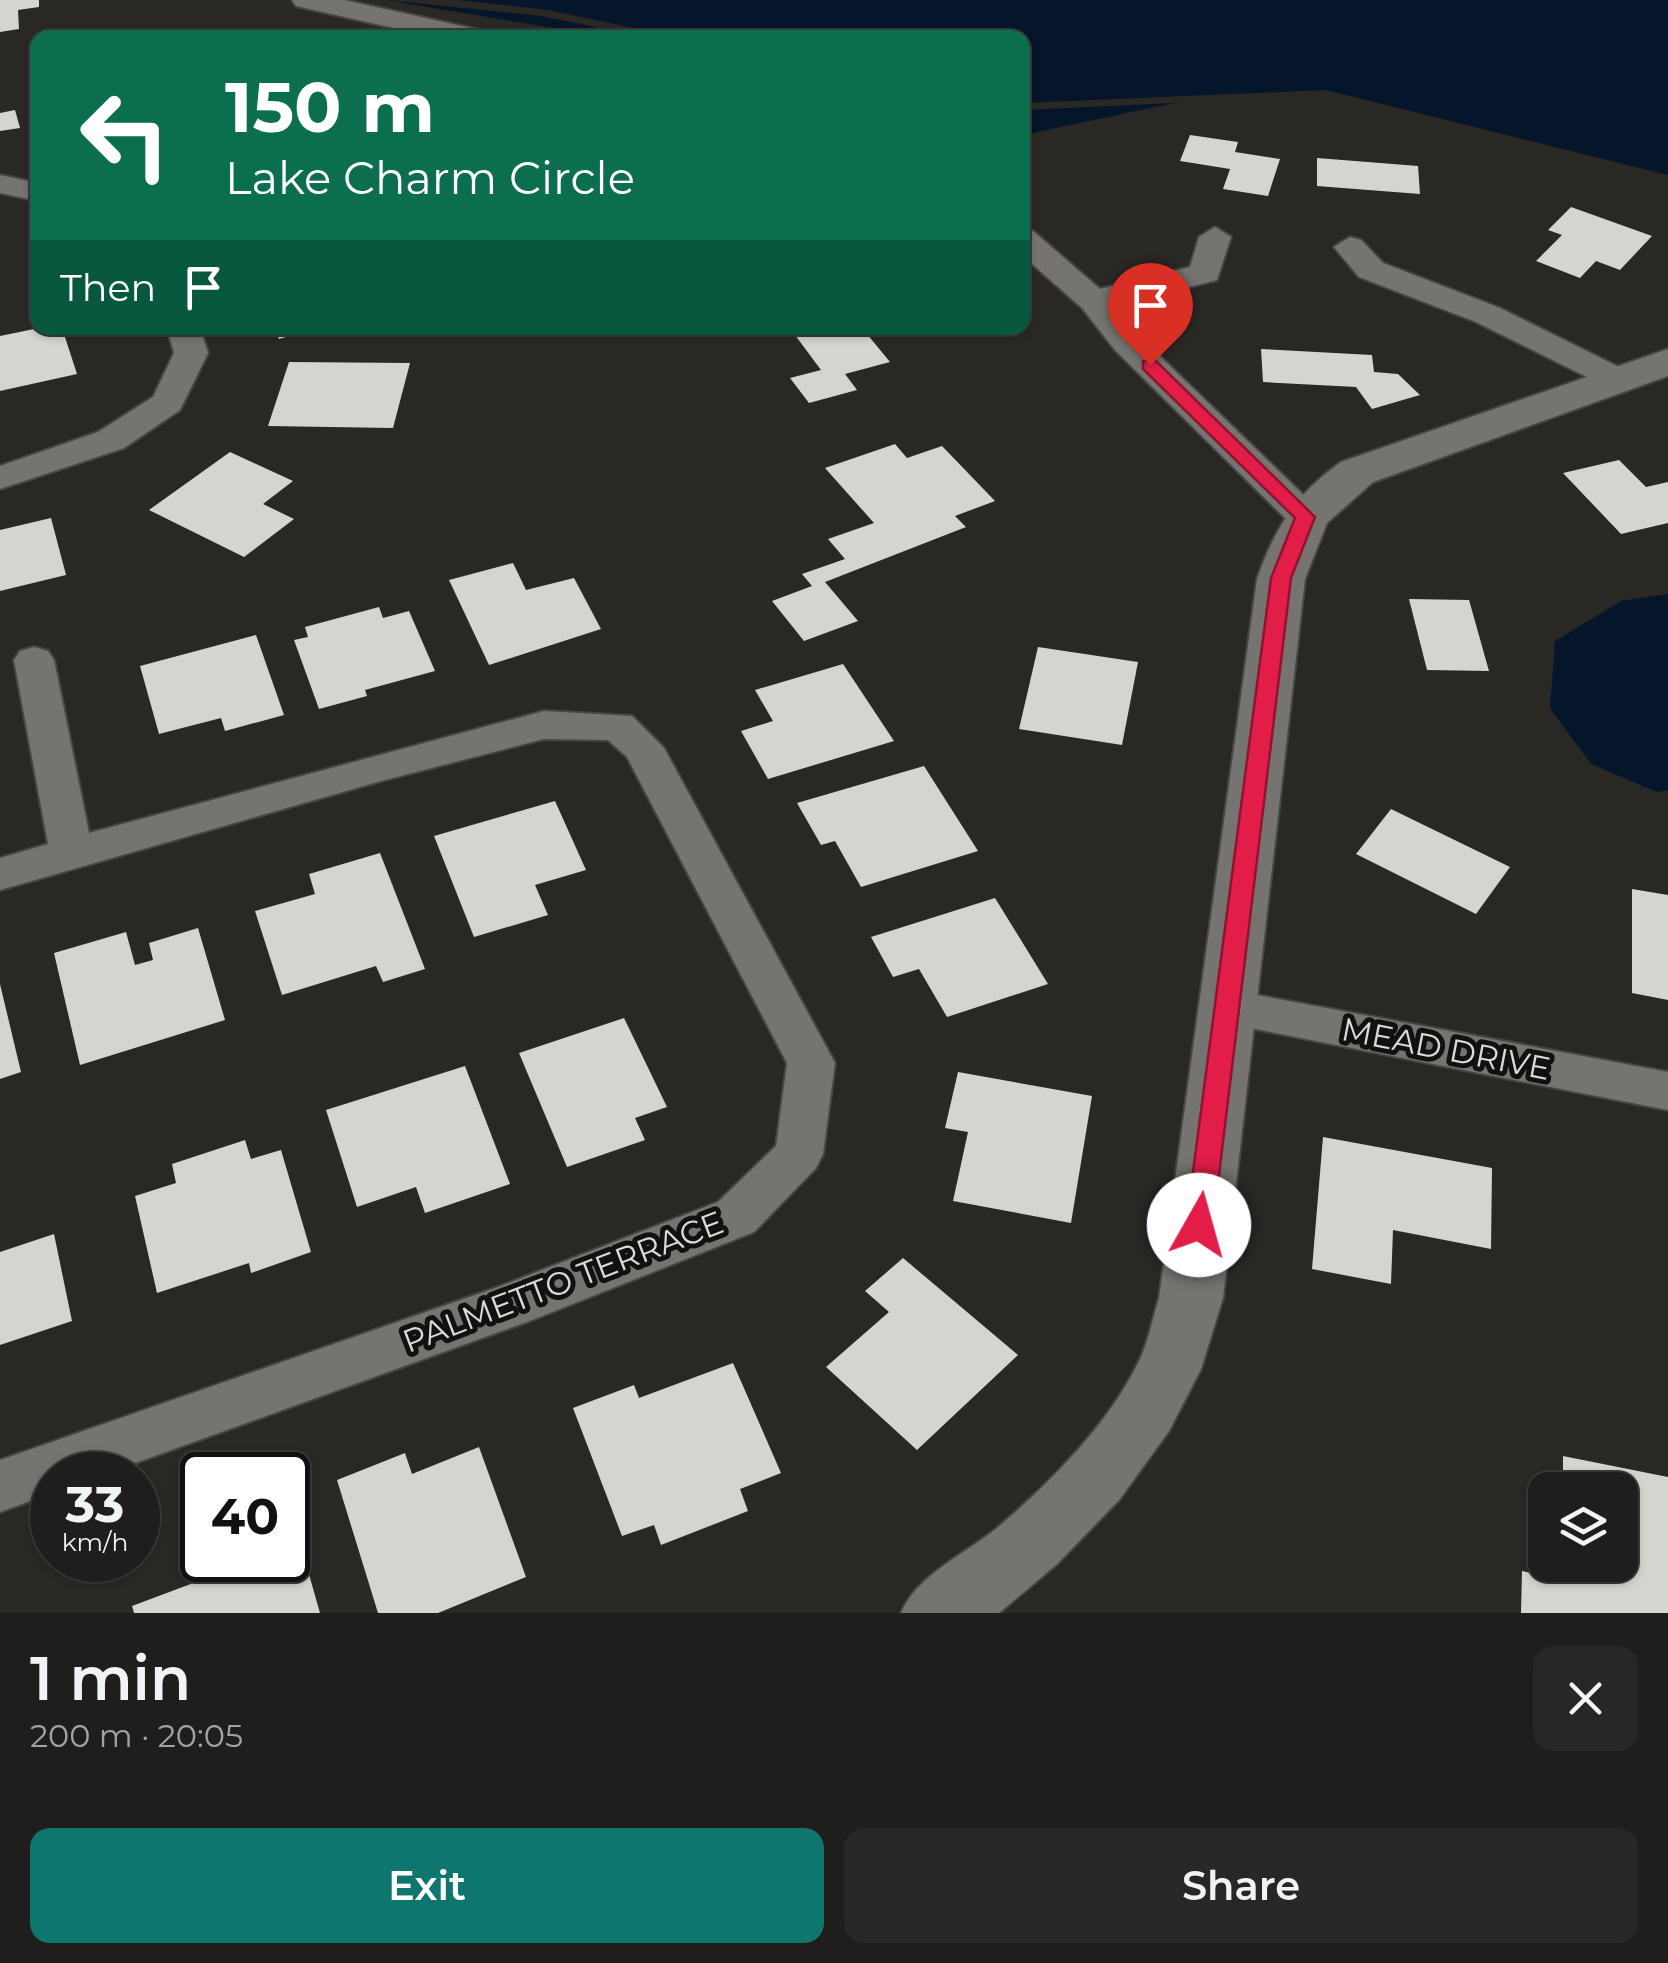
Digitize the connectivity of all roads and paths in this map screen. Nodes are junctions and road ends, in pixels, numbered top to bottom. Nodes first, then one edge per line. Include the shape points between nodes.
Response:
1 (306, 0) edge
2 (442, 30) edge
3 (0, 184) edge
4 (30, 190) edge
5 (1215, 237) dead end
6 (1030, 245) edge
7 (1350, 246) dead end
8 (1094, 301) junction
9 (186, 335) edge
10 (1668, 362) edge
11 (1617, 379) junction
12 (0, 478) edge
13 (1305, 517) junction
14 (34, 660) dead end
15 (71, 854) junction
16 (0, 874) edge
17 (1225, 1006) junction
18 (1668, 1091) edge
19 (0, 1486) edge
20 (936, 1613) edge

1 - 2 street
3 - 4 street
5 - 8 street via 1205,273
6 - 8 street
7 - 11 street via 1371,270 1488,315
8 - 13 street via 1127,343
9 - 12 street via 191,352 168,403 111,440
10 - 11 street
11 - 13 street via 1357,472 1323,494
13 - 17 street via 1281,578
14 - 15 street
15 - 16 street, PALMETTO TERRACE
15 - 19 street, PALMETTO TERRACE via 544,726 618,726 644,748 811,1063 798,1154 736,1217 509,1306
17 - 18 street, MEAD DRIVE
17 - 20 street via 1191,1298 1165,1377 1070,1503 1017,1556

